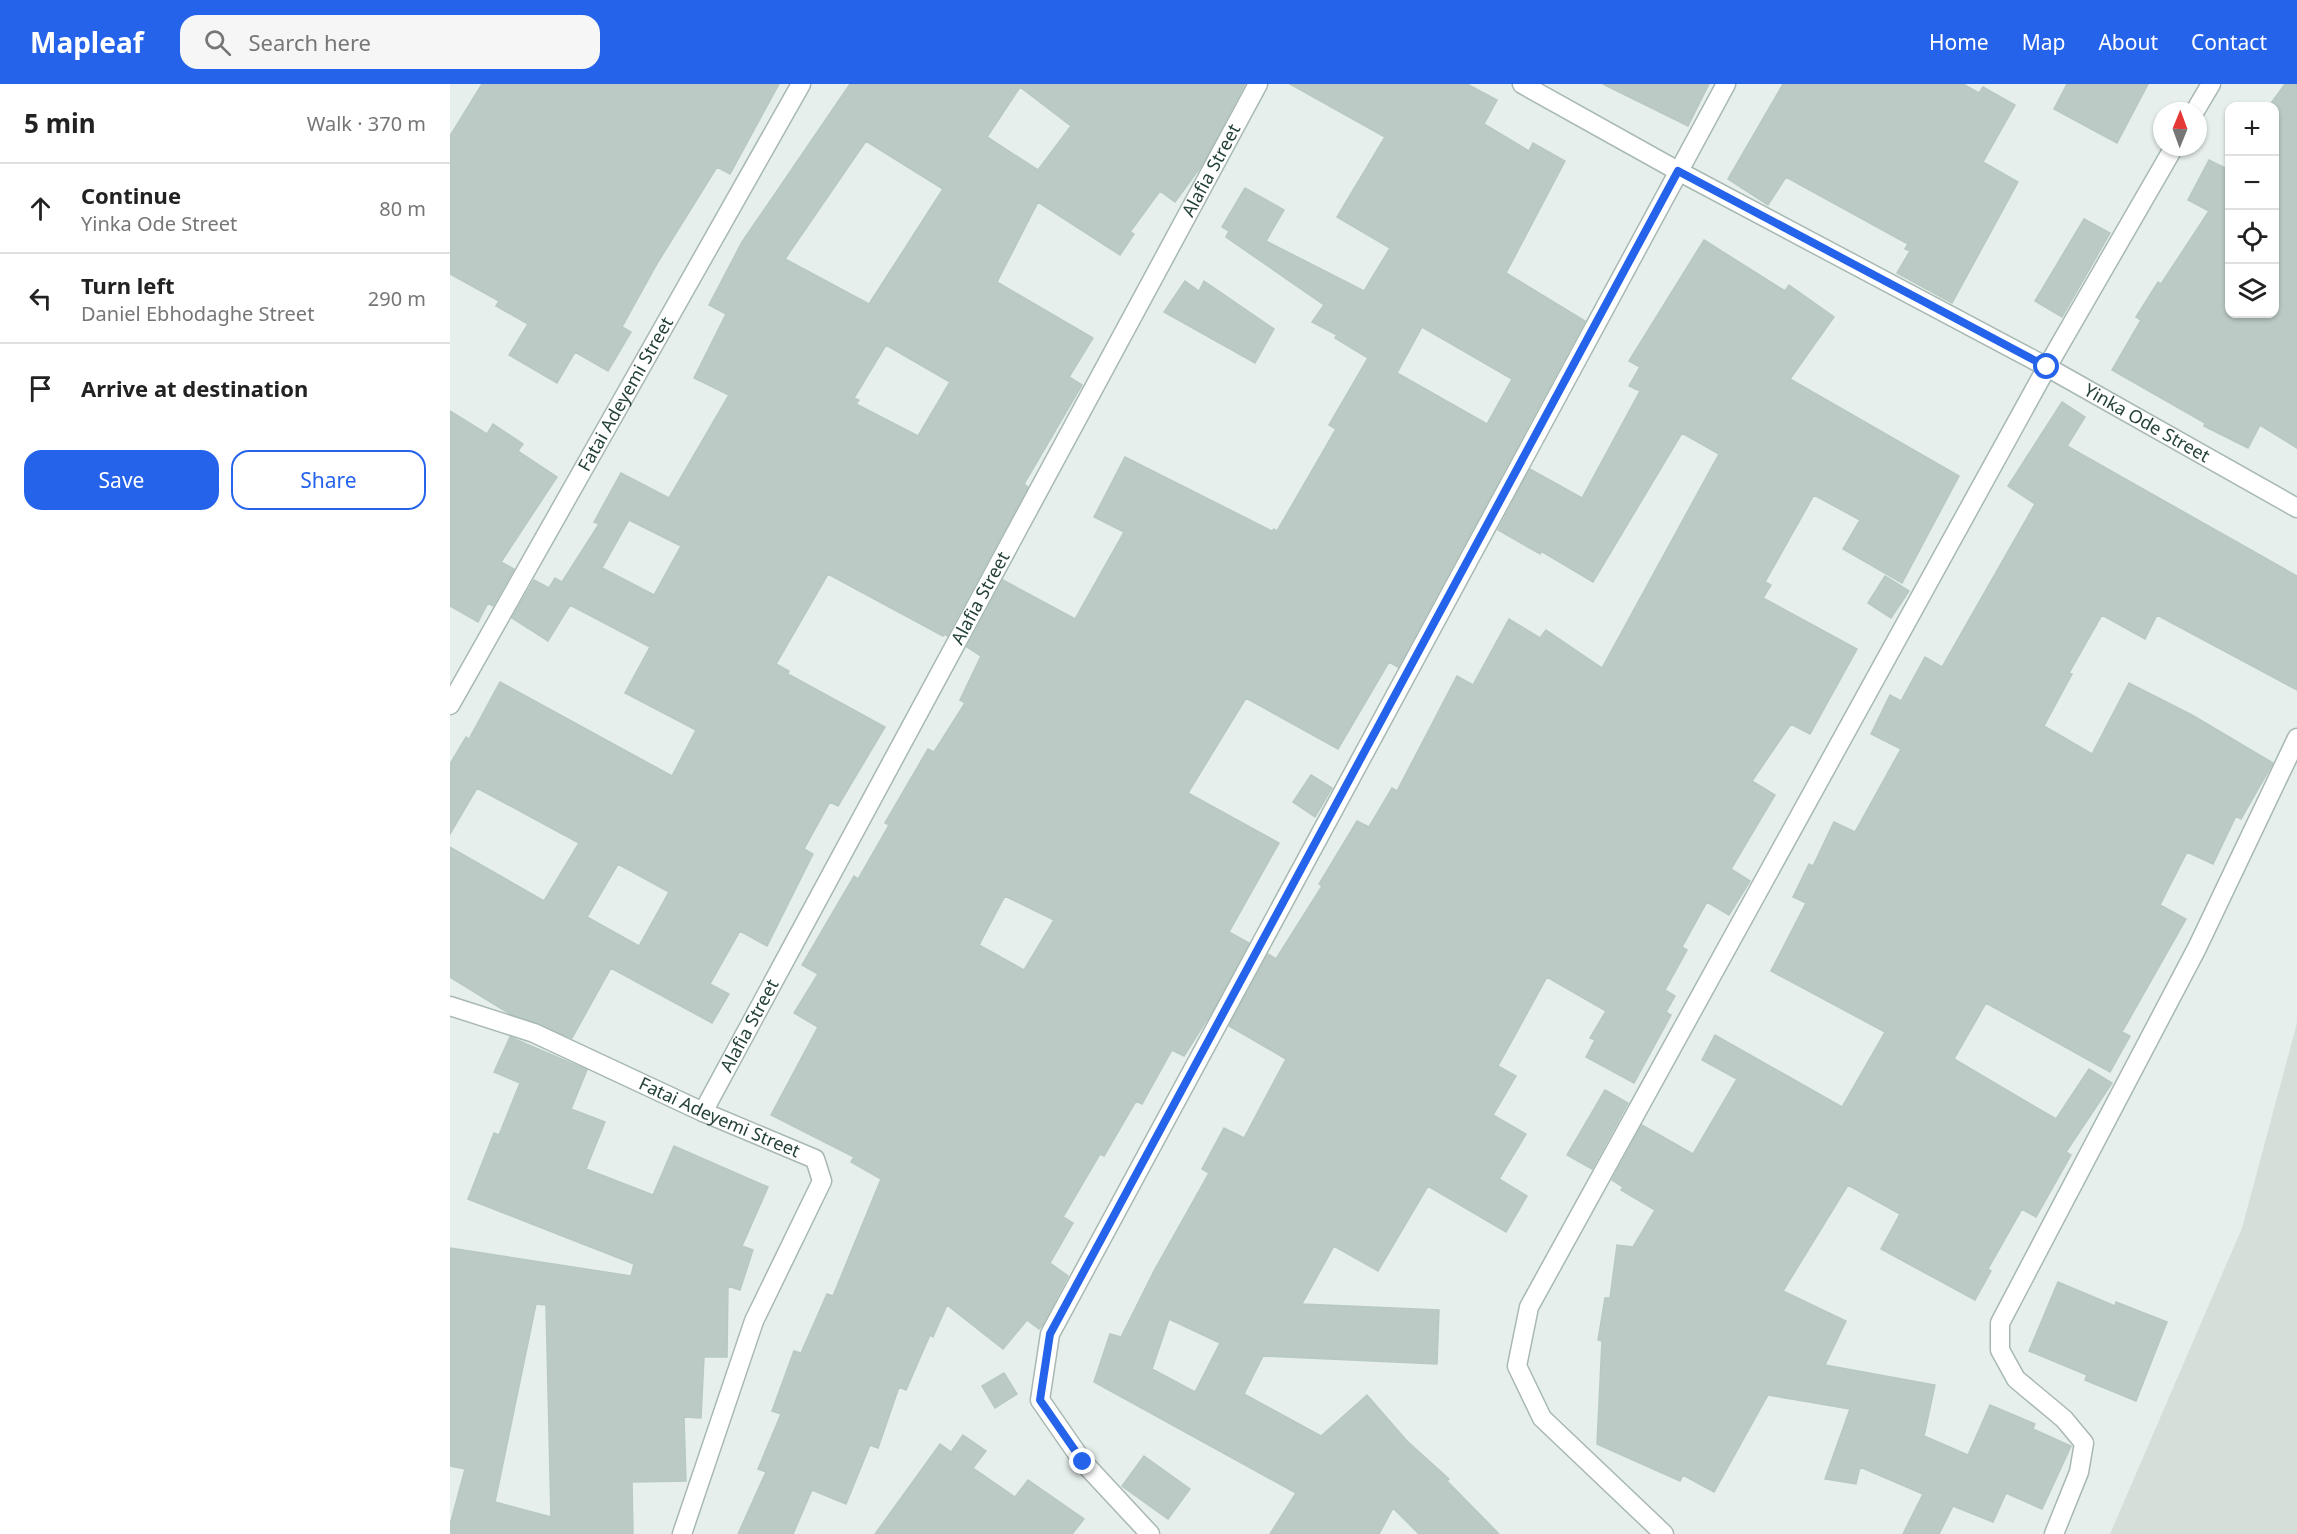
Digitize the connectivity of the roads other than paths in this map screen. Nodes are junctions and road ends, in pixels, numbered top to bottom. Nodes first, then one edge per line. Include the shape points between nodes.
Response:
1 (801, 84) edge
2 (1258, 84) edge
3 (1522, 84) edge
4 (1726, 84) edge
5 (2211, 84) edge
6 (2200, 102) edge
7 (2169, 156) edge
8 (1678, 171) junction
9 (2047, 367) junction
10 (2297, 508) edge
11 (450, 705) edge
12 (2297, 738) edge
13 (450, 1006) edge
14 (703, 1112) junction
15 (682, 1534) edge
16 (1150, 1534) edge
17 (1664, 1534) edge
18 (2054, 1534) edge

1 - 11 street, Fatai Adeyemi Street
2 - 14 street, Alafia Street
3 - 8 street, Yinka Ode Street
4 - 8 street
5 - 6 street
7 - 9 street
8 - 9 street, Yinka Ode Street
8 - 16 street via 1050,1334 1040,1400 1083,1462
9 - 10 street, Yinka Ode Street
9 - 17 street via 1529,1307 1517,1366 1542,1418
12 - 18 street via 2197,948 2000,1323 2000,1350 2016,1379 2064,1419 2084,1443 2079,1472
13 - 14 street, Fatai Adeyemi Street via 534,1033
14 - 15 street, Fatai Adeyemi Street via 816,1158 822,1181 754,1321

